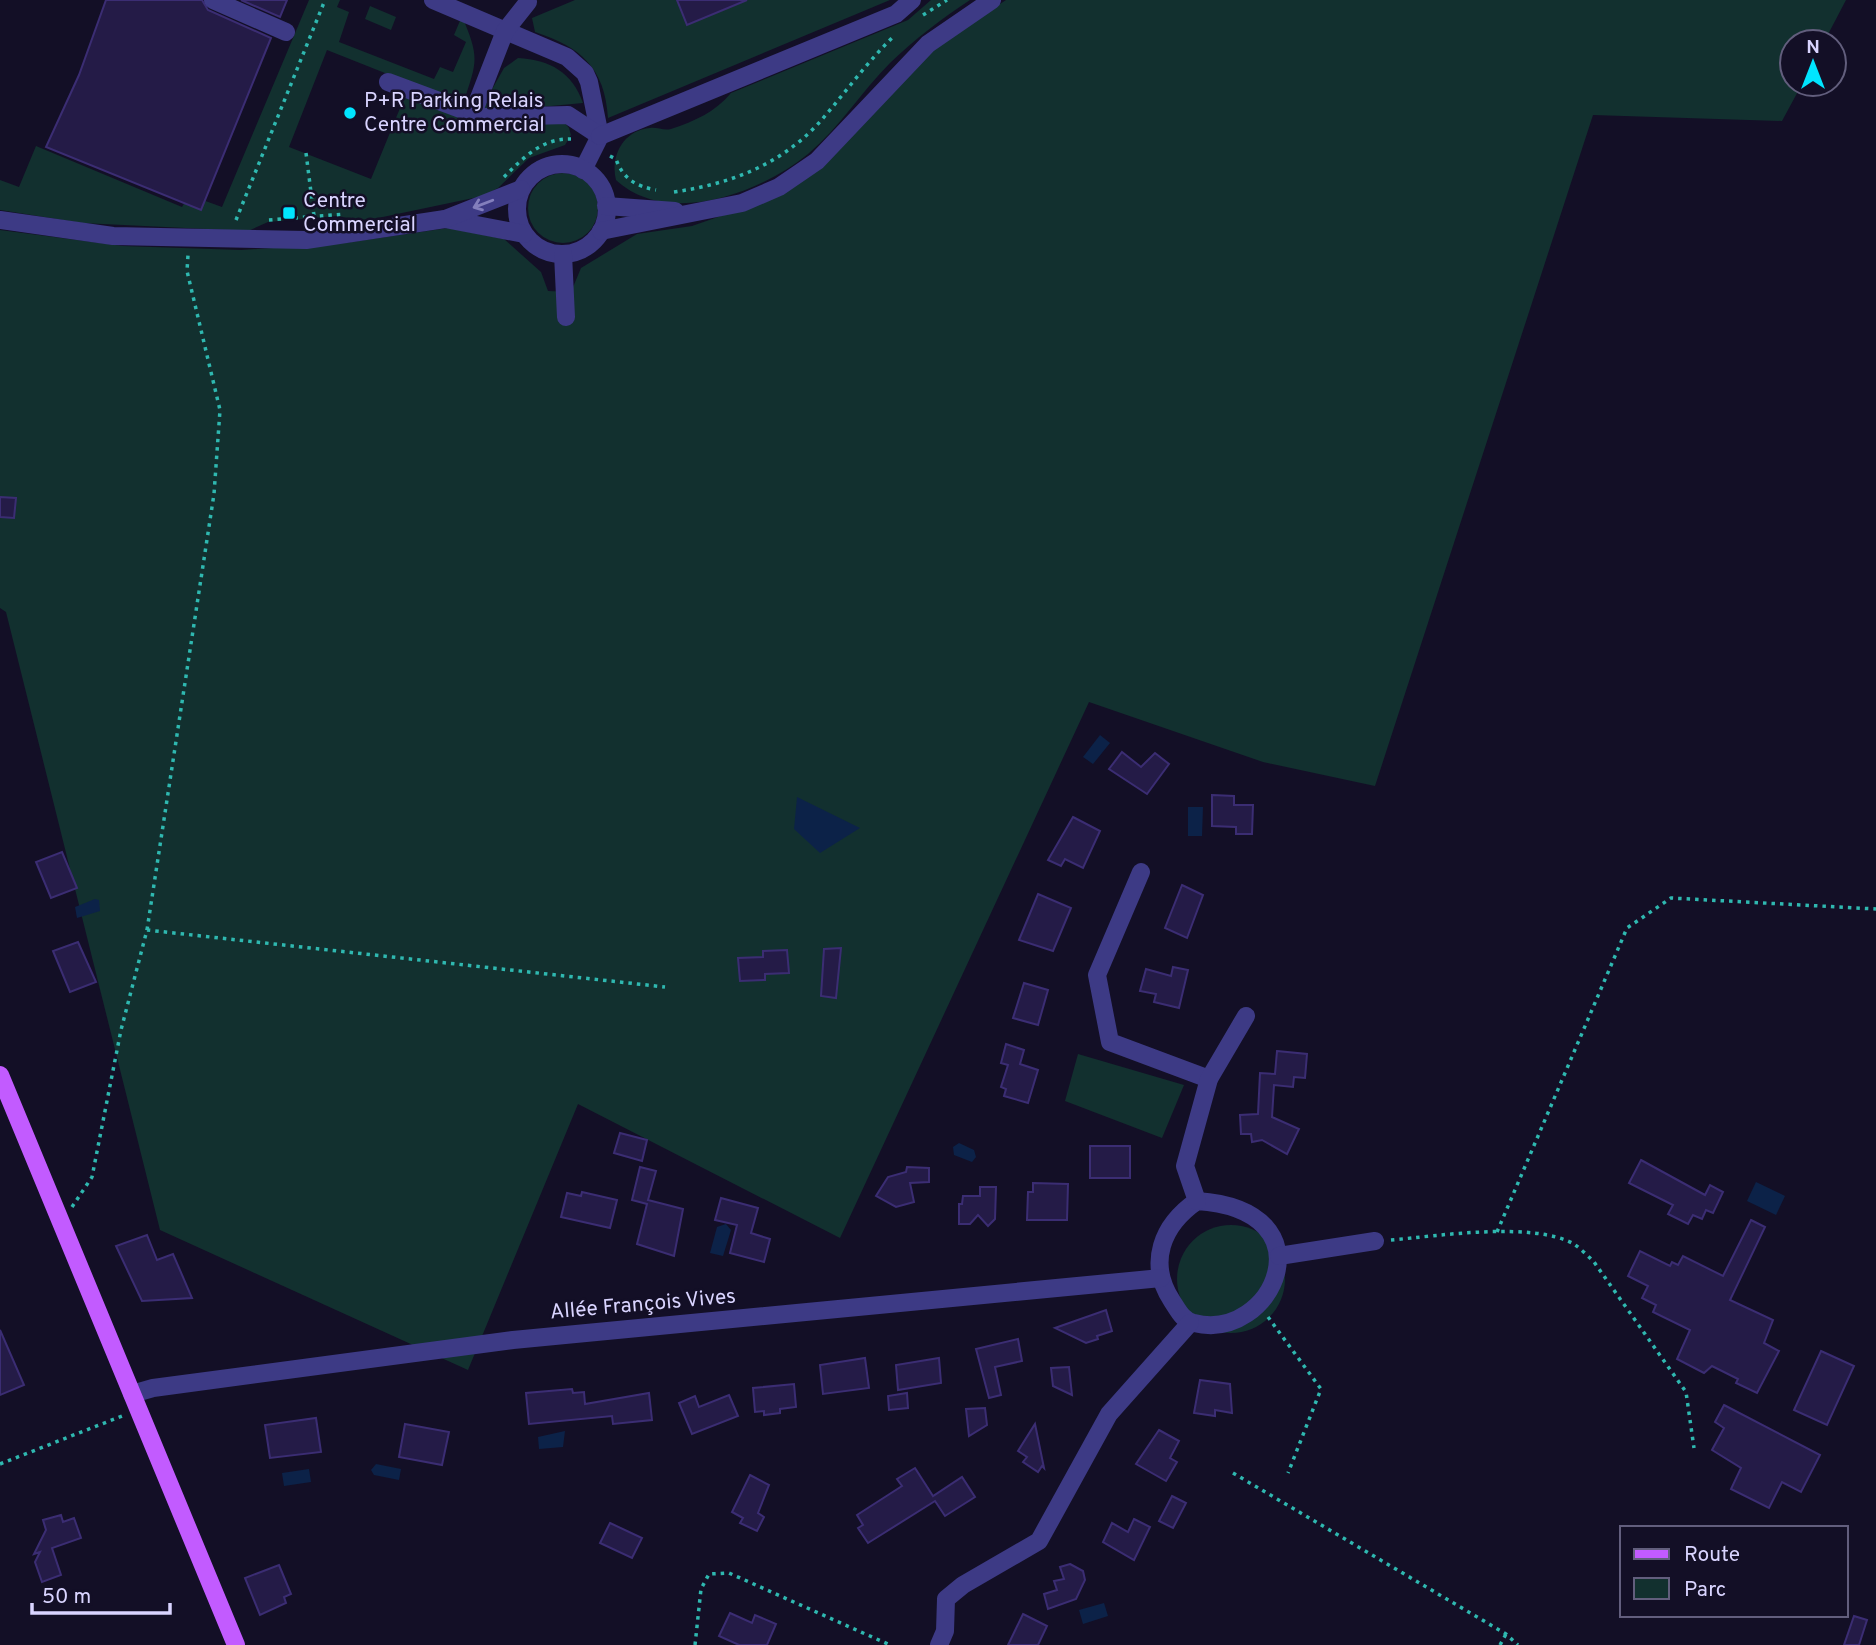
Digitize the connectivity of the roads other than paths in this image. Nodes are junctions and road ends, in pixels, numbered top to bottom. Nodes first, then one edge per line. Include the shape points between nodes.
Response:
1 (213, 0) edge
2 (433, 0) edge
3 (912, 0) edge
4 (992, 0) edge
5 (528, 2) dead end
6 (286, 32) dead end
7 (506, 32) junction
8 (388, 82) dead end
9 (472, 116) junction
10 (597, 142) junction
11 (583, 170) junction
12 (521, 189) junction
13 (607, 205) junction
14 (699, 214) junction
15 (445, 219) junction
16 (0, 220) edge
17 (601, 231) junction
18 (524, 234) junction
19 (563, 254) junction
20 (566, 317) dead end
21 (1140, 872) dead end
22 (1246, 1016) dead end
23 (0, 1075) edge
24 (1209, 1079) junction
25 (1197, 1200) junction
26 (1375, 1241) road end
27 (1279, 1256) junction
28 (1161, 1278) junction
29 (1190, 1323) junction
30 (135, 1402) junction
31 (236, 1645) edge
32 (939, 1645) edge

1 - 6 street
2 - 7 street
3 - 10 street via 897,14
4 - 14 street via 928,44 817,162 779,187
5 - 7 street
7 - 9 street
7 - 10 street via 568,57 585,73
8 - 9 street
9 - 10 street via 568,115
10 - 11 street
11 - 12 street via 570,165 548,167 530,177
11 - 13 street via 599,185
12 -> 15 street
12 - 18 street via 517,204
13 - 14 street
13 - 17 street
14 - 17 street
15 - 16 street via 306,240 113,236
15 - 18 street
17 - 19 street via 591,243
18 - 19 street via 548,252
19 - 20 street
21 - 24 street via 1097,975 1110,1042
22 - 24 street
23 - 30 main road
24 - 25 street via 1185,1166
25 - 27 street via 1244,1210 1270,1233
25 - 28 street via 1180,1213 1165,1235 1158,1254
26 - 27 street
27 - 29 street via 1278,1274 1259,1303 1227,1321 1209,1326
28 - 29 street via 1180,1314
28 - 30 street, Allée François Vives via 513,1340 153,1388
29 - 32 street via 1109,1414 1039,1541 946,1598 945,1631
30 - 31 main road

